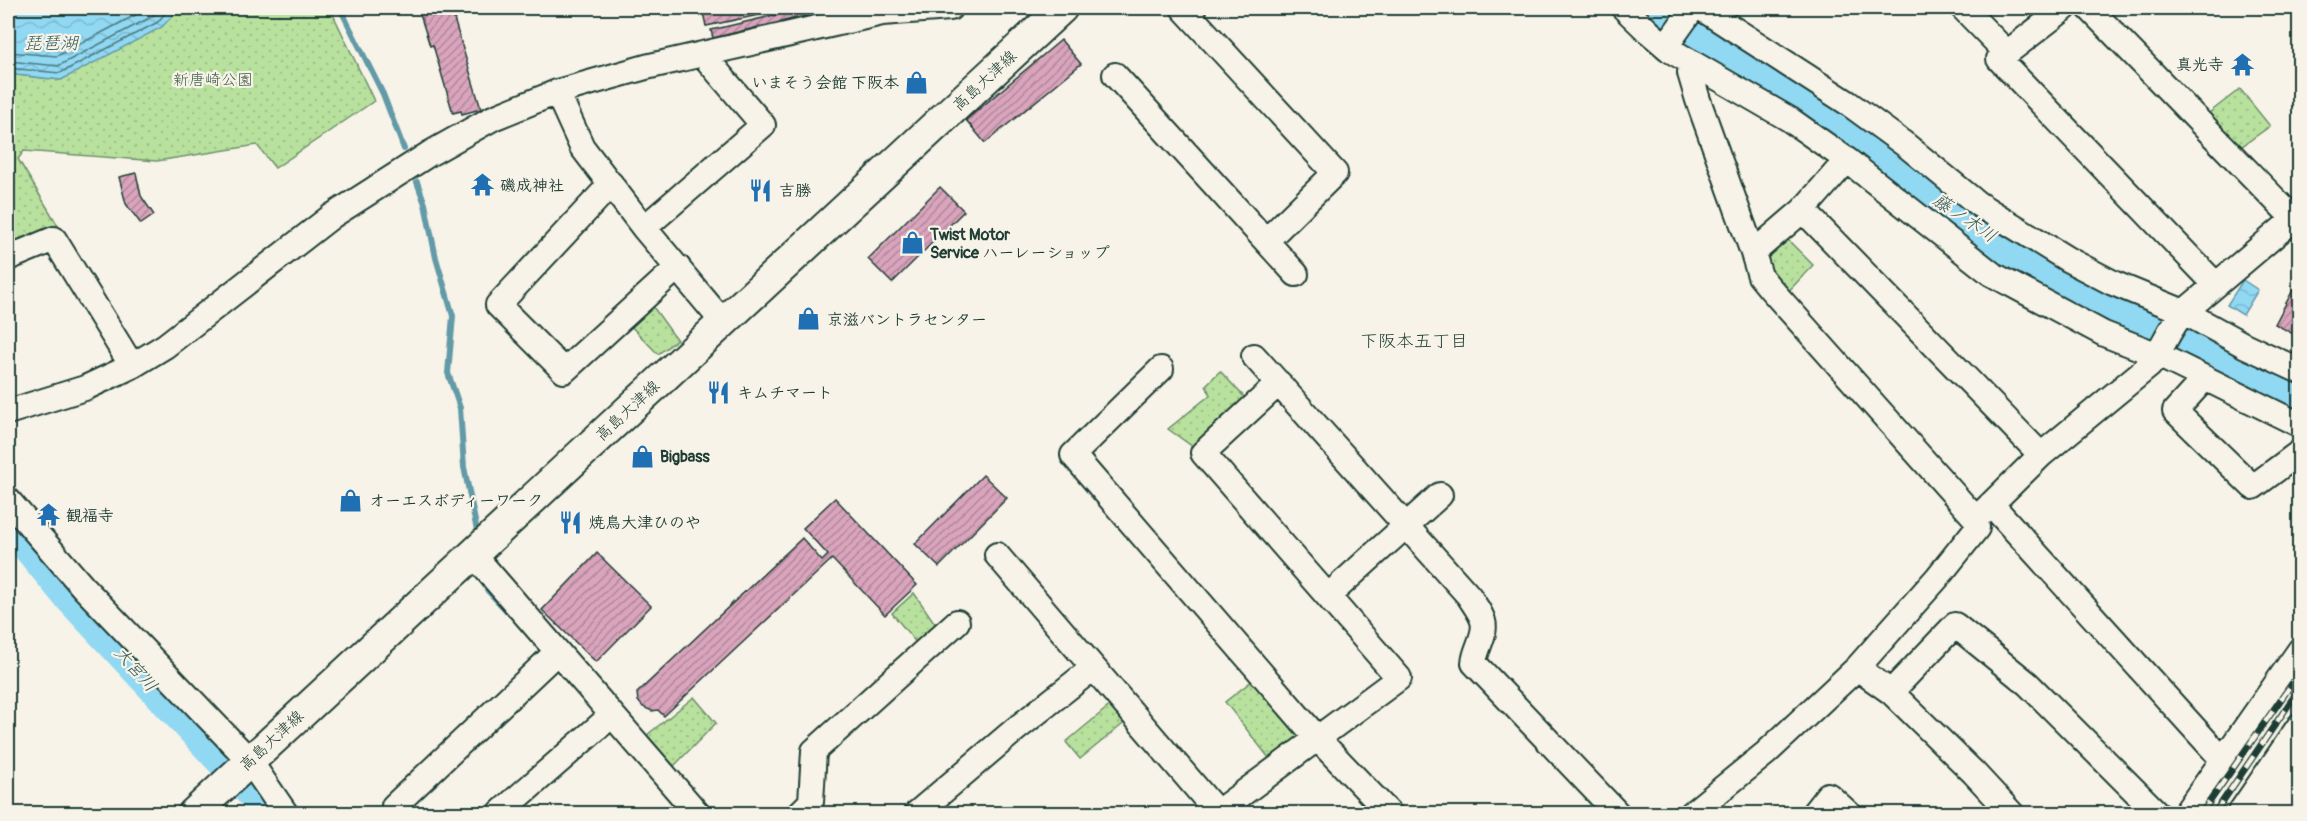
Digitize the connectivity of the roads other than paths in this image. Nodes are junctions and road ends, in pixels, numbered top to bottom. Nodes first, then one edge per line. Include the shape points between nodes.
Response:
1 (950, 8) edge
2 (1062, 8) edge
3 (1183, 8) edge
4 (1624, 8) edge
5 (1693, 8) edge
6 (1701, 8) edge
7 (1963, 8) edge
8 (2065, 8) edge
9 (2089, 8) edge
10 (1666, 46) junction
11 (706, 53) junction
12 (2007, 53) junction
13 (1691, 63) junction
14 (1118, 87) dead end
15 (557, 92) junction
16 (1847, 160) junction
17 (611, 184) junction
18 (1803, 210) junction
19 (2297, 218) edge
20 (644, 228) junction
21 (1266, 241) junction
22 (1753, 253) junction
23 (8, 258) edge
24 (678, 267) junction
25 (1296, 274) dead end
26 (2216, 285) junction
27 (2180, 316) junction
28 (722, 321) junction
29 (2160, 352) junction
30 (1254, 356) dead end
31 (132, 366) junction
32 (1161, 369) dead end
33 (2300, 371) edge
34 (2205, 378) junction
35 (1279, 383) junction
36 (8, 412) edge
37 (2300, 425) edge
38 (2300, 453) edge
39 (2041, 455) junction
40 (1440, 495) dead end
41 (8, 500) edge
42 (1983, 512) junction
43 (1406, 525) junction
44 (472, 553) junction
45 (997, 555) dead end
46 (1328, 596) junction
47 (957, 622) dead end
48 (2300, 650) edge
49 (557, 652) junction
50 (1093, 668) junction
51 (1857, 668) junction
52 (1891, 692) junction
53 (612, 715) junction
54 (2300, 725) edge
55 (1317, 738) junction
56 (2223, 760) junction
57 (247, 762) junction
58 (2300, 769) edge
59 (501, 812) dead end
60 (692, 812) edge
61 (193, 813) edge
62 (286, 813) edge
63 (401, 813) edge
64 (799, 813) edge
65 (916, 813) edge
66 (1216, 813) edge
67 (1390, 813) edge
68 (1618, 813) edge
69 (1691, 813) edge
70 (1813, 813) edge
71 (1849, 813) edge
72 (2012, 813) edge
73 (2158, 813) edge
74 (2186, 813) edge
75 (2240, 813) edge
76 (2269, 813) edge

1 - 11 street via 882,13
2 - 28 main road, 高島大津線
3 - 21 street via 1335,173
4 - 10 street
5 - 10 street
6 - 27 street via 1848,103 1978,204 2067,259
7 - 12 street
8 - 12 street
9 - 19 street
10 - 13 street
11 - 15 street
11 - 20 street via 710,63 763,125
12 - 26 street via 2000,59
13 - 16 street via 1789,119
13 - 22 street via 1698,100
14 - 21 street
15 - 17 street via 582,147
15 - 31 street via 484,123 332,216 165,346
16 - 18 street
16 - 29 street via 1992,274 2104,334
17 - 20 street
17 - 24 street via 498,305 564,371
18 - 22 street
18 - 39 street
19 - 26 street
20 - 24 street
21 - 25 street
22 - 42 street via 1760,276 1769,287
23 - 31 street via 54,239
24 - 28 street
26 - 27 street
27 - 29 street
27 - 33 street
28 - 44 main road, 高島大津線
29 - 34 street
29 - 39 street via 2150,366
30 - 35 street
31 - 36 street via 85,388
32 - 55 street via 1073,455
34 - 37 street
34 - 38 street via 2175,411 2253,487
35 - 43 street
35 - 46 street via 1203,453
39 - 42 street
40 - 43 street
41 - 57 street
42 - 51 street via 1977,528 1937,578
42 - 56 street
43 - 46 street
43 - 68 street via 1468,596 1484,621 1474,663
44 - 49 street
44 - 57 main road, 高島大津線
45 - 50 street
46 - 55 street via 1399,678
47 - 64 street via 814,751 811,802
48 - 56 street
49 - 53 street
49 - 63 street via 394,806
50 - 65 street
50 - 66 street
51 - 52 street
51 - 69 street via 1766,753
52 - 72 street
52 - 73 street via 1955,625 2028,684
53 - 59 street
53 - 60 street
54 - 75 street
55 - 66 street
55 - 67 street
56 - 74 street
57 - 61 main road, 高島大津線
57 - 62 street
58 - 76 highway
70 - 71 street via 1828,795

